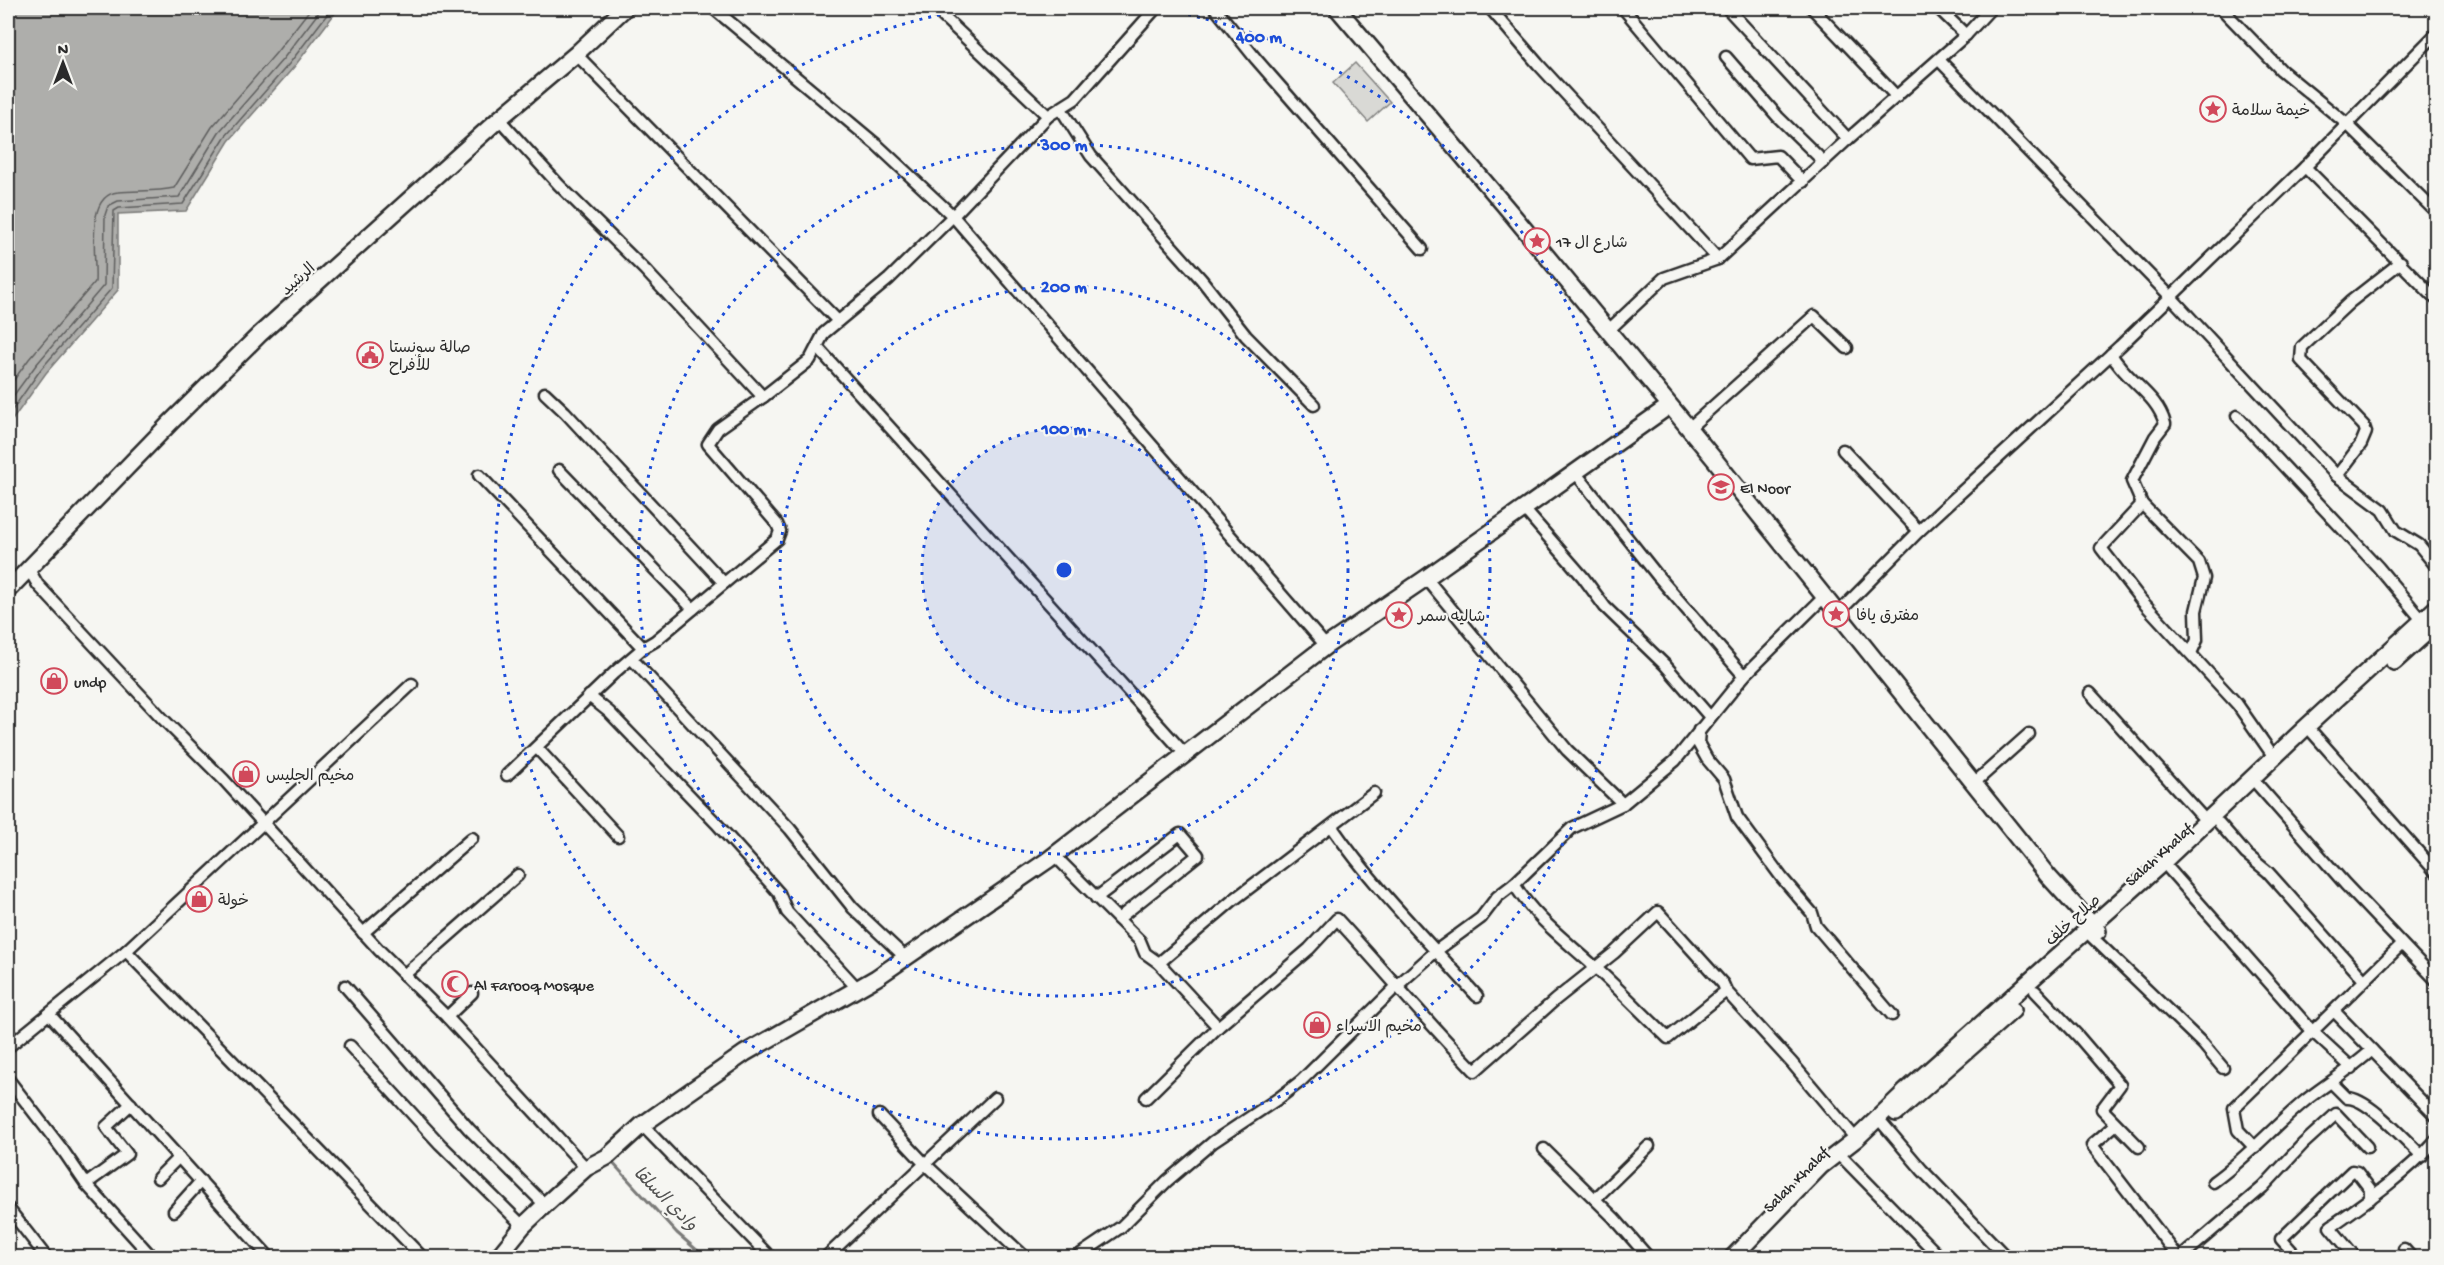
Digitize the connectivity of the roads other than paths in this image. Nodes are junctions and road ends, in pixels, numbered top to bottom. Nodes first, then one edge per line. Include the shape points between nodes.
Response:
1 (625, 8) edge
2 (713, 8) edge
3 (934, 8) edge
4 (1156, 8) edge
5 (1215, 8) edge
6 (1337, 8) edge
7 (1490, 8) edge
8 (1623, 8) edge
9 (1727, 8) edge
10 (1812, 8) edge
11 (1938, 8) edge
12 (1991, 8) edge
13 (2222, 8) edge
14 (2436, 34) edge
15 (1966, 35) junction
16 (576, 54) junction
17 (1726, 57) dead end
18 (1939, 60) junction
19 (1897, 97) junction
20 (1061, 109) junction
21 (1048, 116) junction
22 (499, 119) junction
23 (2347, 124) junction
24 (1848, 139) junction
25 (1824, 162) junction
26 (2305, 167) junction
27 (1803, 182) junction
28 (2435, 209) edge
29 (953, 216) junction
30 (1422, 249) dead end
31 (1718, 259) junction
32 (2401, 262) junction
33 (2170, 296) junction
34 (2436, 299) edge
35 (838, 321) junction
36 (1612, 327) dead end
37 (818, 348) junction
38 (1846, 348) dead end
39 (2111, 354) junction
40 (545, 393) dead end
41 (763, 397) junction
42 (1314, 405) dead end
43 (1669, 406) junction
44 (2237, 416) dead end
45 (1688, 429) junction
46 (1843, 450) dead end
47 (559, 470) dead end
48 (1575, 472) junction
49 (479, 475) dead end
50 (2337, 476) junction
51 (2142, 504) junction
52 (1524, 509) junction
53 (1919, 531) junction
54 (2436, 566) edge
55 (28, 568) junction
56 (1426, 578) junction
57 (724, 583) junction
58 (8, 590) edge
59 (1824, 597) junction
60 (2436, 608) edge
61 (693, 609) junction
62 (1838, 613) junction
63 (2430, 622) edge
64 (1326, 646) junction
65 (643, 648) junction
66 (2191, 653) junction
67 (632, 659) junction
68 (1744, 676) junction
69 (412, 684) dead end
70 (2091, 693) dead end
71 (589, 696) junction
72 (1710, 717) junction
73 (1699, 730) junction
74 (2312, 732) junction
75 (2029, 734) dead end
76 (537, 748) junction
77 (1185, 754) junction
78 (2274, 757) junction
79 (507, 775) dead end
80 (1973, 784) junction
81 (2257, 784) junction
82 (1374, 793) dead end
83 (1623, 804) junction
84 (2213, 823) junction
85 (264, 824) junction
86 (1332, 827) junction
87 (618, 836) dead end
88 (472, 838) dead end
89 (1055, 856) junction
90 (2169, 869) junction
91 (2436, 872) edge
92 (518, 875) dead end
93 (1514, 884) junction
94 (1096, 898) junction
95 (1118, 919) junction
96 (2095, 931) junction
97 (363, 933) junction
98 (2401, 945) junction
99 (126, 951) junction
100 (1436, 951) junction
101 (905, 957) junction
102 (1159, 963) junction
103 (1596, 968) junction
104 (404, 975) junction
105 (2364, 980) junction
106 (2436, 980) edge
107 (1398, 985) junction
108 (345, 986) dead end
109 (857, 988) junction
110 (2035, 990) junction
111 (1726, 991) junction
112 (472, 993) dead end
113 (1477, 996) dead end
114 (2334, 1011) junction
115 (49, 1014) junction
116 (1892, 1015) dead end
117 (447, 1017) junction
118 (1218, 1027) junction
119 (2313, 1032) junction
120 (350, 1046) dead end
121 (8, 1047) edge
122 (2372, 1050) junction
123 (2223, 1068) dead end
124 (2352, 1068) junction
125 (8, 1079) edge
126 (2332, 1083) junction
127 (995, 1098) dead end
128 (1146, 1098) dead end
129 (131, 1104) junction
130 (879, 1115) dead end
131 (2436, 1116) edge
132 (1883, 1124) junction
133 (642, 1125) junction
134 (2115, 1125) junction
135 (1856, 1139) junction
136 (2436, 1140) edge
137 (1649, 1146) dead end
138 (2139, 1148) dead end
139 (2255, 1148) junction
140 (2367, 1148) dead end
141 (1544, 1149) dead end
142 (2429, 1154) edge
143 (179, 1157) junction
144 (1842, 1157) junction
145 (925, 1164) junction
146 (586, 1168) junction
147 (159, 1178) dead end
148 (201, 1181) junction
149 (2213, 1182) dead end
150 (86, 1184) junction
151 (1595, 1199) junction
152 (2370, 1199) junction
153 (545, 1205) junction
154 (8, 1208) edge
155 (174, 1211) dead end
156 (523, 1226) junction
157 (47, 1257) edge
158 (153, 1257) edge
159 (270, 1257) edge
160 (423, 1257) edge
161 (497, 1257) edge
162 (771, 1257) edge
163 (825, 1257) edge
164 (1026, 1257) edge
165 (1075, 1257) edge
166 (1649, 1257) edge
167 (1732, 1257) edge
168 (1745, 1257) edge
169 (1941, 1257) edge
170 (2007, 1257) edge
171 (2180, 1257) edge
172 (2298, 1257) edge
173 (2356, 1257) edge

1 - 16 main road, الرشيد
2 - 29 street via 877,145
3 - 21 street
4 - 20 street via 1076,99
5 - 30 street
6 - 43 main road
7 - 31 street
8 - 27 street via 1750,159 1778,156
9 - 24 street
10 - 19 street
11 - 15 street
12 - 15 street
13 - 23 street via 2281,70
14 - 23 street
15 - 18 street
16 - 22 main road, الرشيد
16 - 35 street
17 - 25 street
18 - 19 street
18 - 33 street
19 - 24 street
20 - 21 street
20 - 42 street via 1091,156 1201,279 1246,336
21 - 29 street
22 - 41 street
22 - 55 main road, الرشيد via 260,334
23 - 26 street
23 - 28 street
24 - 25 street
25 - 27 street
26 - 32 street
26 - 33 street
27 - 31 street
29 - 35 street via 889,279
29 - 64 street
31 - 36 street via 1664,278
32 - 34 street
32 - 50 street via 2302,347 2301,360 2366,432
33 - 39 street
33 - 50 street
35 - 37 street via 824,333
37 - 41 street via 810,360
37 - 77 street
38 - 45 street via 1814,316
39 - 51 street via 2161,409 2166,424 2132,481
39 - 53 street
40 - 57 street
41 - 57 street via 718,429 708,444 780,531 777,539
43 - 45 main road
43 - 48 main road
44 - 63 street
45 - 59 main road
46 - 53 street
47 - 61 street
48 - 52 main road
48 - 68 street
49 - 65 street
50 - 54 street via 2384,510 2396,531 2419,545
51 - 66 street via 2199,562 2204,578 2196,612 2197,640
51 - 66 street via 2101,548 2141,600
52 - 56 main road
52 - 72 street via 1605,607 1665,665
53 - 62 street
55 - 58 main road, الرشيد
55 - 85 street via 38,585
56 - 64 main road
56 - 83 street via 1567,750
57 - 61 street
59 - 62 main road
59 - 68 street
60 - 63 main road, صلاح خلف
61 - 65 street
62 - 80 main road
63 - 74 main road, Salah Khalaf
63 - 78 main road, صلاح خلف
64 - 77 main road
65 - 67 street
66 - 78 street via 2237,704
67 - 71 street
67 - 101 street via 789,830 853,908
68 - 72 street
69 - 85 street
70 - 84 street
71 - 76 street
71 - 109 street via 716,823 779,893 787,912
72 - 73 street
73 - 83 street via 1675,761
73 - 116 street via 1698,743 1724,779 1737,817 1812,913 1816,926
74 - 81 main road, Salah Khalaf
74 - 91 street
75 - 80 street
76 - 79 street
76 - 87 street
77 - 89 main road
78 - 84 main road, صلاح خلف
80 - 96 main road
81 - 84 main road, Salah Khalaf
81 - 98 street
82 - 86 street
83 - 93 street via 1572,828
84 - 90 main road, Salah Khalaf
84 - 96 main road, صلاح خلف
84 - 105 street via 2268,872
85 - 97 street
85 - 99 street
86 - 100 street via 1362,869
86 - 102 street via 1232,901
88 - 97 street
89 - 94 street
89 - 101 main road
90 - 96 main road, Salah Khalaf
90 - 119 street
92 - 104 street
93 - 100 street via 1480,918
93 - 103 street via 1526,904
94 - 95 street
94 - 95 street via 1180,834 1198,855
95 - 102 street via 1140,940 1145,953
96 - 110 main road, Salah Khalaf
96 - 123 street
96 - 135 main road, صلاح خلف via 1914,1083
97 - 104 street
98 - 105 street
98 - 106 street
99 - 115 street
99 - 160 street
100 - 107 street
100 - 113 street
101 - 109 main road
102 - 118 street
103 - 107 street via 1475,1071
103 - 111 street via 1668,1038
103 - 111 street via 1658,912
104 - 117 street
105 - 114 street
107 - 118 street via 1337,919 1279,977
107 - 165 street via 1301,1081 1213,1142 1121,1227
108 - 153 street via 470,1129
109 - 133 main road via 745,1053
110 - 132 main road, Salah Khalaf
110 - 134 street via 2120,1085 2102,1109
111 - 135 street
112 - 117 street
114 - 119 street
114 - 122 street
115 - 121 street
115 - 129 street
117 - 146 street
118 - 128 street
119 - 124 street
119 - 139 street via 2234,1108 2238,1130
120 - 156 street
122 - 124 street
122 - 131 street
124 - 126 street
125 - 150 street
126 - 139 street via 2306,1101
126 - 142 street via 2347,1098 2364,1103
127 - 145 street
129 - 143 street
129 - 150 street via 106,1127 127,1154
130 - 145 street
132 - 144 main road, Salah Khalaf
132 - 170 street
133 - 146 main road via 607,1157
133 - 162 street
134 - 138 street
134 - 171 street via 2092,1145
135 - 167 main road, صلاح خلف via 1821,1166
136 - 142 street
137 - 151 street
139 - 149 street
140 - 171 street via 2336,1114 2263,1187
141 - 151 street
142 - 152 street
143 - 147 street
143 - 148 street
144 - 168 main road, Salah Khalaf
144 - 169 street
145 - 163 street
145 - 164 street
146 - 153 main road
148 - 155 street
148 - 159 street
150 - 158 street
151 - 166 street
152 - 172 street via 2370,1189 2352,1171 2281,1239
152 - 173 street via 2330,1227
153 - 156 main road
154 - 157 street
156 - 161 main road

